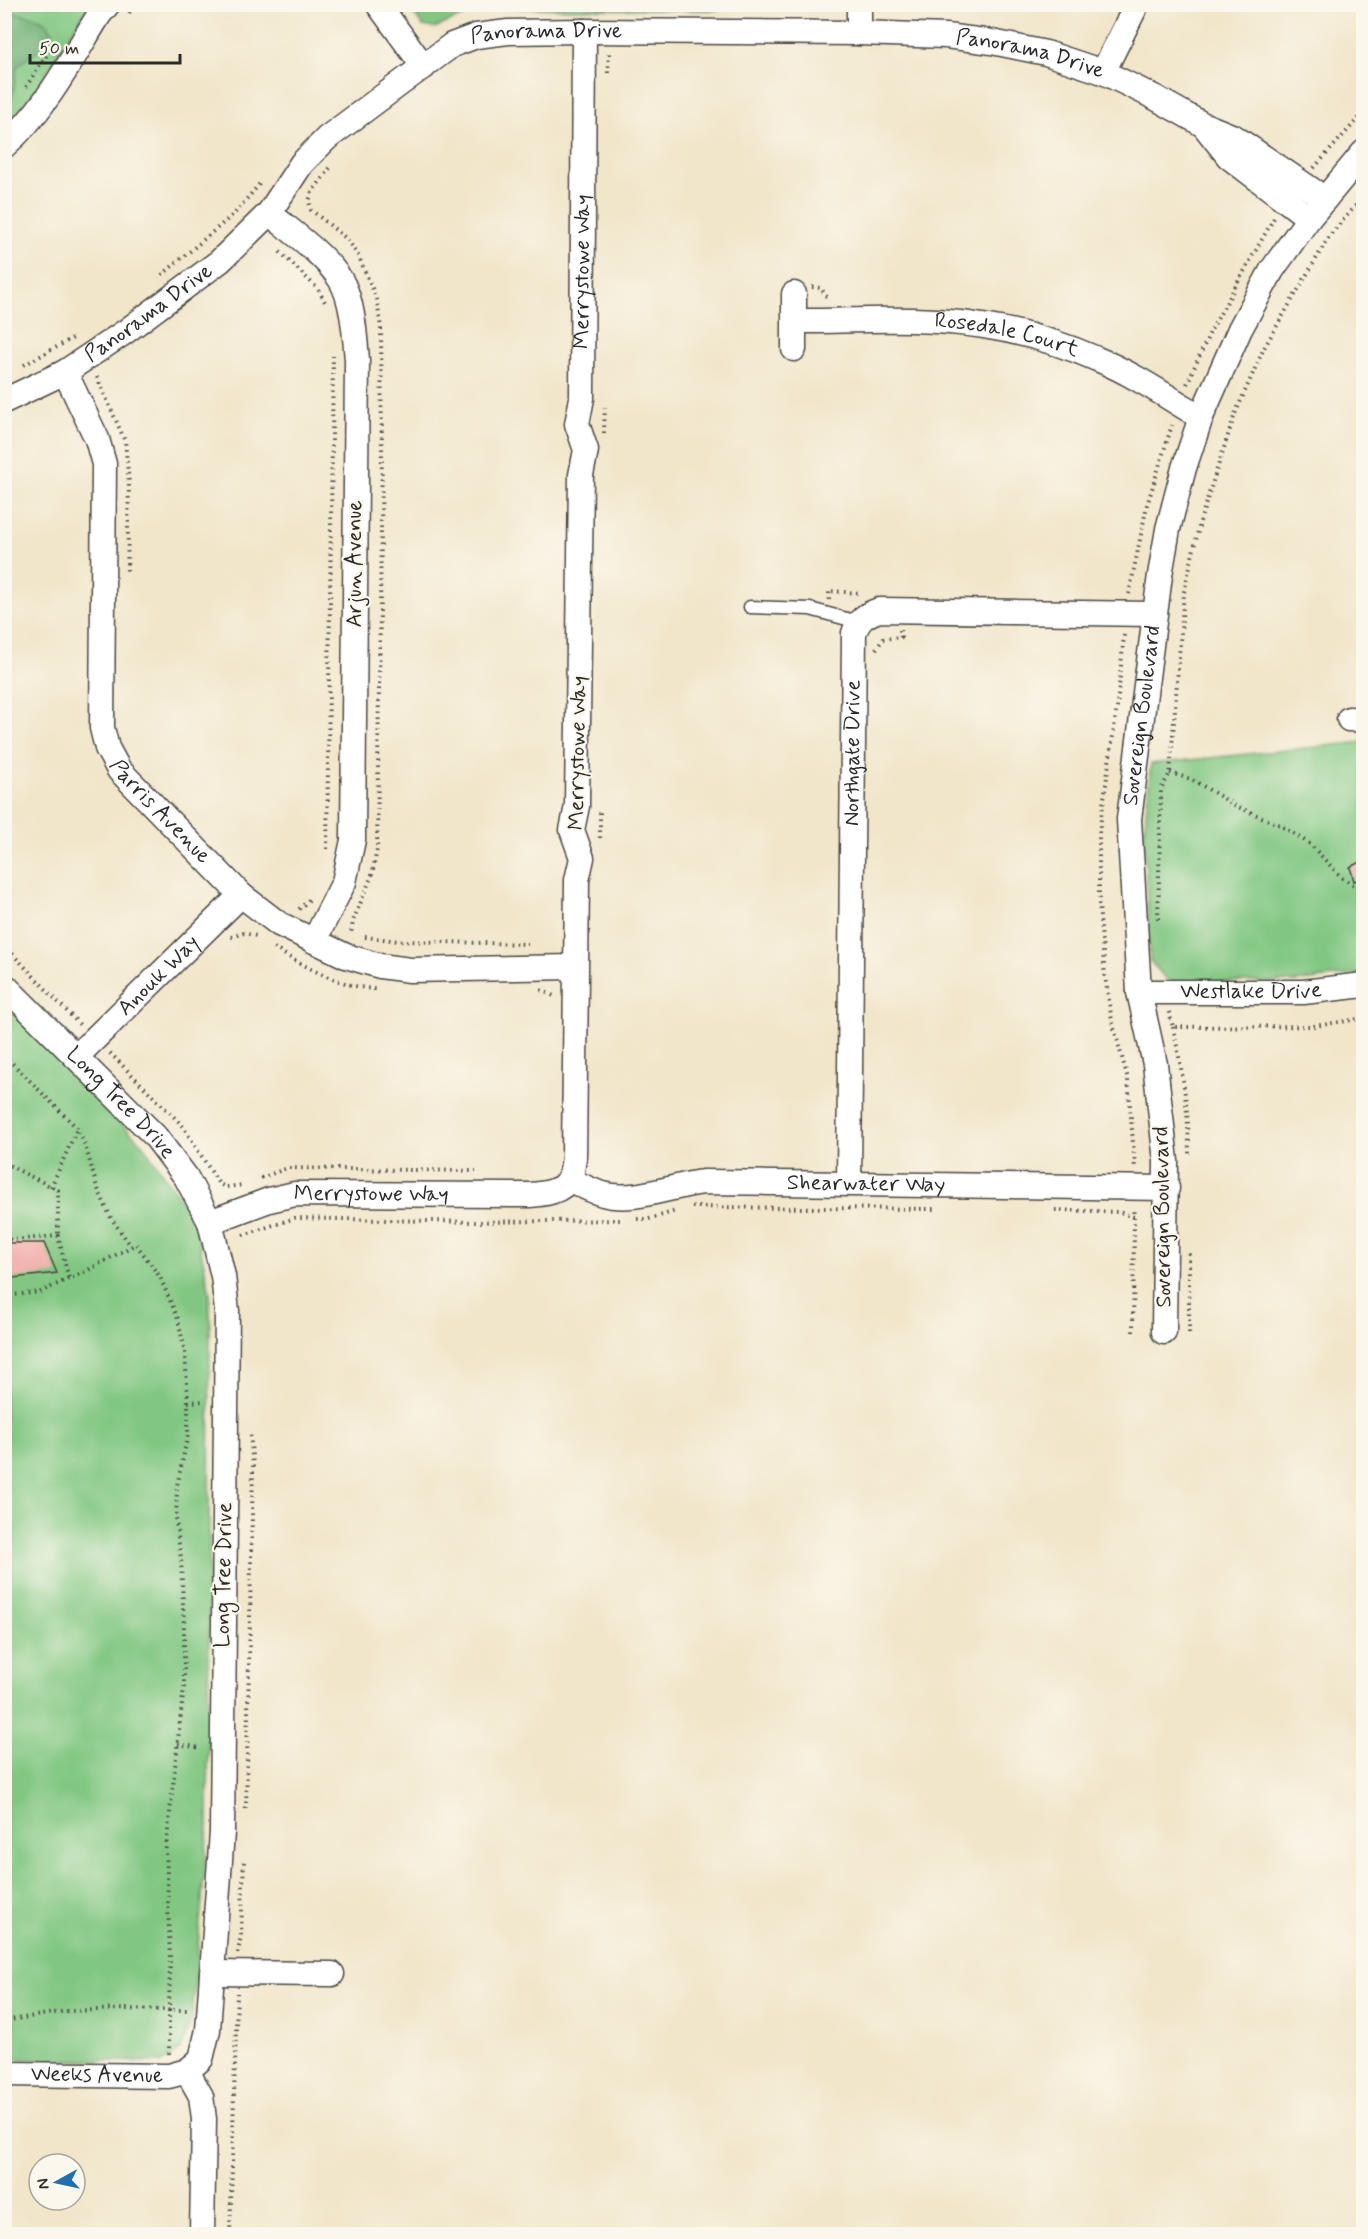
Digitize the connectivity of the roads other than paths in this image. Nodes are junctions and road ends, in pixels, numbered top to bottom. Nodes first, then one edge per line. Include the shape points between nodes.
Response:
1 (108, 4) edge
2 (378, 4) edge
3 (859, 4) edge
4 (1137, 4) edge
5 (584, 31) junction
6 (859, 33) junction
7 (424, 67) junction
8 (1103, 72) junction
9 (4, 146) edge
10 (1364, 152) edge
11 (1296, 194) junction
12 (1325, 199) junction
13 (268, 213) junction
14 (1309, 218) junction
15 (794, 294) dead end
16 (795, 321) junction
17 (794, 349) dead end
18 (65, 372) junction
19 (4, 401) edge
20 (1201, 417) junction
21 (750, 607) dead end
22 (1154, 614) junction
23 (858, 622) junction
24 (240, 895) junction
25 (314, 941) junction
26 (575, 967) junction
27 (4, 985) edge
28 (1364, 985) edge
29 (1139, 992) junction
30 (76, 1057) junction
31 (569, 1179) junction
32 (849, 1184) junction
33 (1167, 1188) junction
34 (210, 1222) junction
35 (1164, 1332) dead end
36 (212, 1973) junction
37 (332, 1974) dead end
38 (4, 2073) edge
39 (178, 2074) junction
40 (202, 2235) edge

1 - 9 street via 49,96 22,131
2 - 7 street
3 - 6 street
4 - 8 street
5 - 6 street, Panorama Drive
5 - 7 street, Panorama Drive via 476,36 452,45
5 - 26 street, Merrystowe Way via 582,398 577,424 586,450 581,475 577,806 572,830 582,858 577,880
6 - 8 street, Panorama Drive via 992,42 1046,53
7 - 13 street, Panorama Drive via 327,138 302,163
8 - 11 street, Panorama Drive via 1234,137
10 - 12 street, Sovereign Boulevard
11 - 12 street, Panorama Drive
11 - 14 street, Panorama Drive
12 - 14 street, Sovereign Boulevard
13 - 18 street, Panorama Drive via 220,261
13 - 25 street, Arjun Avenue via 312,248 341,280 354,319 357,360 353,840 344,882
14 - 20 street, Sovereign Boulevard via 1272,270 1240,329
15 - 16 street
16 - 17 street
16 - 20 street, Rosedale Court via 938,322 1022,334 1098,359
18 - 19 street, Panorama Drive
18 - 24 street, Parris Avenue via 97,439 104,464 102,728 107,748 119,770
20 - 22 street, Sovereign Boulevard via 1168,530
21 - 23 lane via 810,609
22 - 23 street via 879,610
22 - 29 street, Sovereign Boulevard via 1129,819
23 - 32 street, Northgate Drive via 854,633
24 - 25 street, Parris Avenue via 279,924
24 - 30 street, Anouk Way
25 - 26 street, Parris Avenue via 346,956 410,970
26 - 31 street, Merrystowe Way via 574,1158
27 - 30 street, Long Tree Drive
28 - 29 street, Westlake Drive via 1303,992
29 - 33 street, Sovereign Boulevard via 1155,1064
30 - 34 street, Long Tree Drive via 156,1136 186,1177
31 - 32 street, Shearwater Way via 614,1196 704,1182
31 - 34 street, Merrystowe Way via 558,1189 530,1196 295,1194
32 - 33 street, Shearwater Way
33 - 35 street, Sovereign Boulevard
34 - 36 street, Long Tree Drive via 224,1276 227,1311 222,1832
36 - 37 street
36 - 39 street, Long Tree Drive via 208,2030 201,2059
38 - 39 street, Weeks Avenue
39 - 40 street via 201,2096

